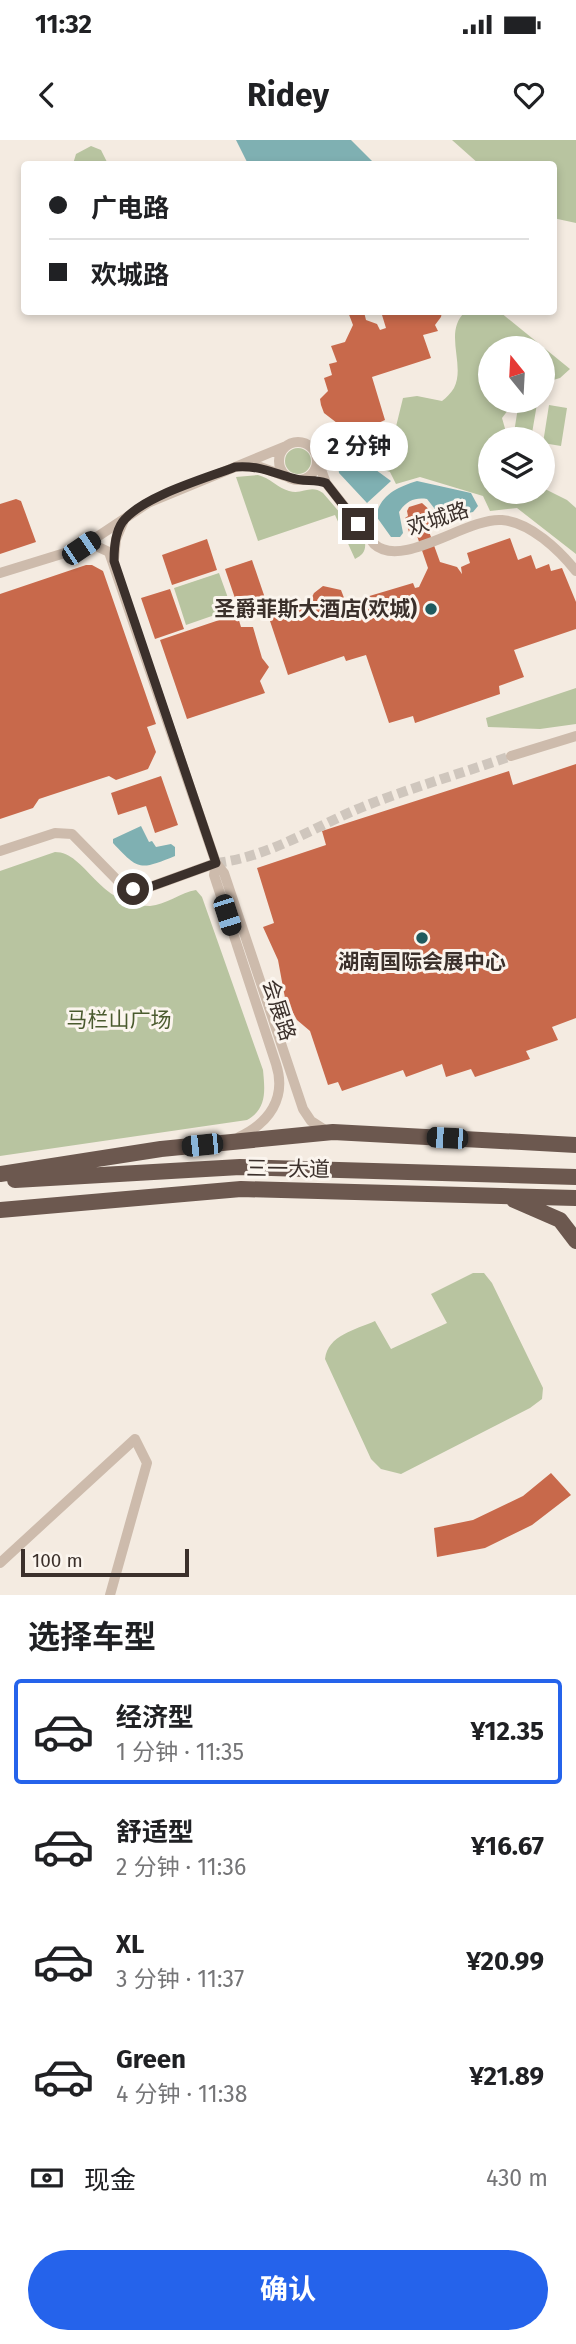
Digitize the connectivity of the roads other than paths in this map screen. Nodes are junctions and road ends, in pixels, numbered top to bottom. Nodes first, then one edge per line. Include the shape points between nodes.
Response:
1 (286, 446) junction
2 (317, 459) junction
3 (235, 467) junction
4 (296, 479) junction
5 (326, 483) junction
6 (124, 519) junction
7 (81, 548) junction
8 (114, 561) junction
9 (576, 571) edge
10 (0, 573) edge
11 (576, 736) edge
12 (512, 756) tunnel mouth
13 (0, 851) edge
14 (216, 863) junction
15 (333, 1132) junction
16 (222, 1143) junction
17 (576, 1145) edge
18 (0, 1174) edge
19 (576, 1177) edge
20 (0, 1182) edge
21 (505, 1196) junction
22 (576, 1198) edge
23 (0, 1210) edge
24 (576, 1241) edge
25 (0, 1563) edge
26 (110, 1595) edge

1 - 2 street via 304,443
1 - 3 street
1 - 4 street via 280,466
2 - 4 street via 314,470
2 - 5 street, 欢城路
3 - 4 street via 260,467
3 - 6 street via 160,497
4 - 5 street
5 - 9 street, 欢城路 via 374,544 384,550 399,552 504,520 545,541
6 - 7 street
6 - 8 street
7 - 8 street via 102,547
7 - 10 street
8 - 14 street, 会展路
11 - 12 street
13 - 14 street via 55,834 72,834 122,886 139,890
14 - 15 street, 会展路 via 225,873 303,1109 315,1125
14 - 16 street, 会展路 via 214,875 276,1064 280,1089 275,1107 261,1124
15 - 16 highway
15 - 17 highway
16 - 18 highway
19 - 20 highway, 三一大道 via 240,1167
21 - 22 highway, 三一大道
21 - 23 highway, 三一大道 via 241,1189
21 - 24 highway via 560,1220
25 - 26 street via 135,1439 147,1463

